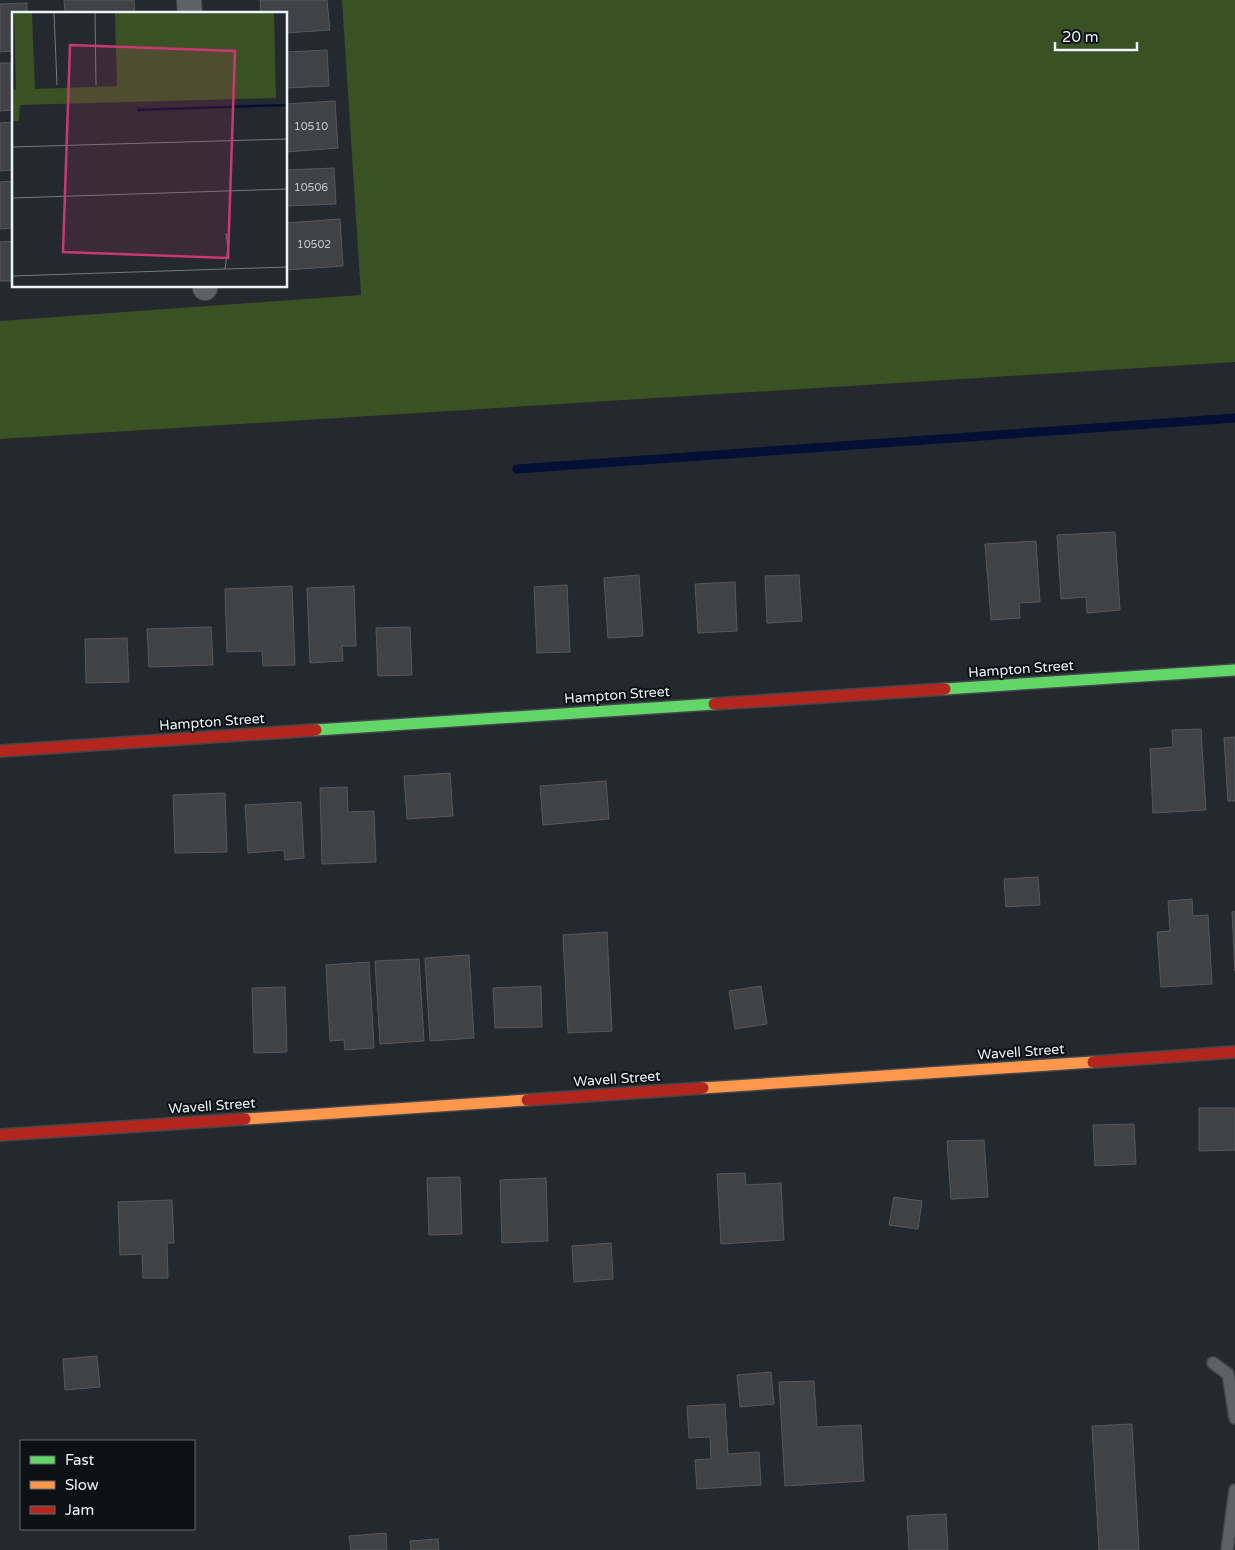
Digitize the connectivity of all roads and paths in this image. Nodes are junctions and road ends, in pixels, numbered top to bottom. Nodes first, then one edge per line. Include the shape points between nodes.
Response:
1 (1235, 670) edge
2 (0, 751) edge
3 (1235, 1052) edge
4 (0, 1135) edge
5 (1212, 1363) dead end
6 (1235, 1418) edge
7 (1235, 1490) edge
8 (1227, 1550) edge

1 - 2 street, Hampton Street
3 - 4 street, Wavell Street
5 - 6 lane via 1228,1374
7 - 8 lane

